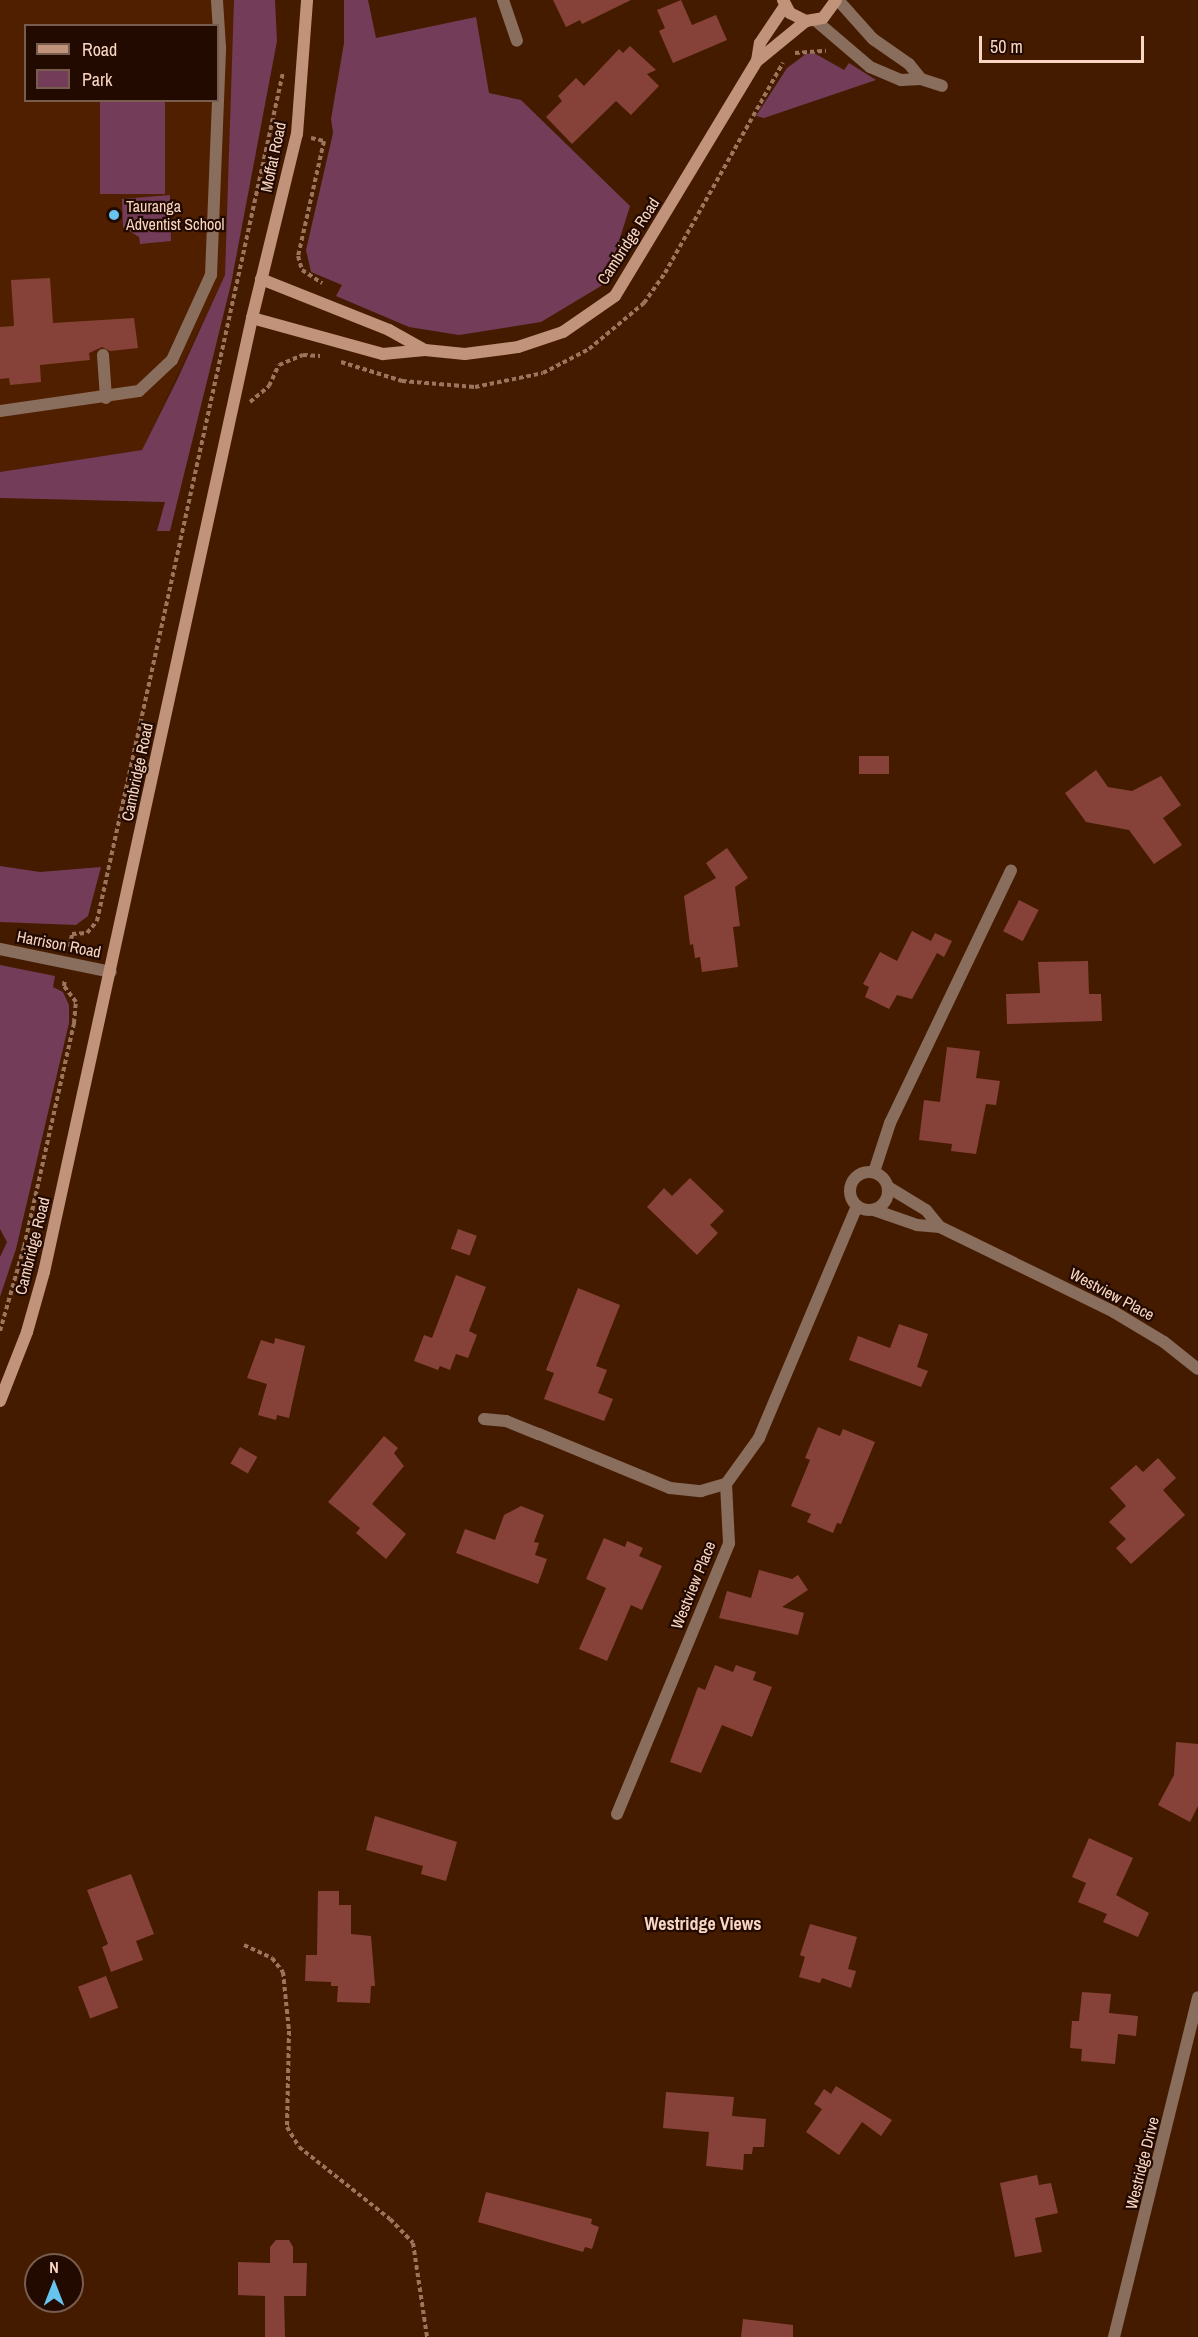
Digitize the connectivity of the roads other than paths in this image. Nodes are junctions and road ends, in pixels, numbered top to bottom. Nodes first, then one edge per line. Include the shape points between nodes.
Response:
1 (217, 0) edge
2 (307, 0) edge
3 (503, 0) edge
4 (837, 0) edge
5 (784, 3) edge
6 (810, 20) junction
7 (219, 24) edge
8 (219, 31) edge
9 (517, 40) dead end
10 (757, 61) junction
11 (219, 72) edge
12 (921, 79) junction
13 (942, 86) dead end
14 (218, 102) edge
15 (261, 279) junction
16 (252, 318) junction
17 (425, 350) junction
18 (104, 355) dead end
19 (106, 398) junction
20 (0, 411) edge
21 (1011, 870) dead end
22 (0, 949) edge
23 (111, 972) junction
24 (874, 1172) junction
25 (888, 1186) junction
26 (857, 1206) junction
27 (874, 1210) junction
28 (940, 1227) junction
29 (1198, 1369) edge
30 (0, 1401) edge
31 (484, 1419) dead end
32 (726, 1484) junction
33 (617, 1814) dead end
34 (1198, 1997) edge
35 (1114, 2337) edge

1 - 7 street
2 - 15 main road, Moffat Road via 297,134
3 - 9 street
4 - 6 main road, Cambridge Road via 829,13
4 - 12 street via 873,39 909,64
5 - 6 main road
5 - 10 main road, Cambridge Road via 760,44
6 - 10 main road, Cambridge Road
6 - 12 street via 870,67 901,81
8 - 11 street
10 - 17 main road, Cambridge Road via 615,296 563,332 518,347 465,354
12 - 13 street
14 - 19 street via 211,275 172,360 139,391
15 - 16 main road, Moffat Road
15 - 17 main road, Cambridge Road via 389,330
16 - 17 main road, Cambridge Road via 383,354
16 - 23 main road, Cambridge Road
18 - 19 street
19 - 20 street
21 - 24 street via 890,1124
22 - 23 street, Harrison Road
23 - 30 main road, Cambridge Road via 44,1272 27,1332
24 - 25 street
24 - 26 street via 861,1173 852,1182 850,1195
25 - 27 street via 885,1203
25 - 28 street, Westview Place via 926,1210
26 - 27 street
26 - 32 street via 759,1438
27 - 28 street, Westview Place via 917,1225
28 - 29 street, Westview Place via 1114,1312 1164,1342
31 - 32 street via 506,1421 670,1488 701,1491
32 - 33 street, Westview Place via 729,1543
34 - 35 street, Westridge Drive

